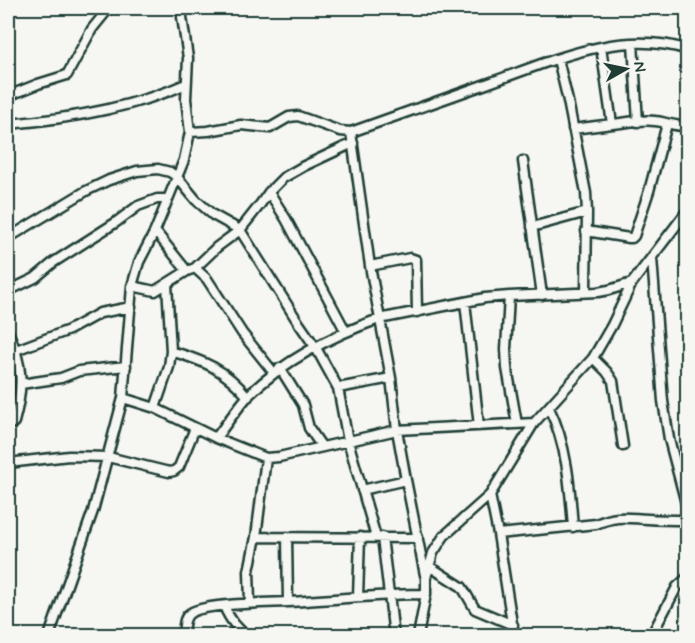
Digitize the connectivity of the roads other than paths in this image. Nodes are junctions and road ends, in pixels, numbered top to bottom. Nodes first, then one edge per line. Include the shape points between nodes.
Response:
1 (109, 8) edge
2 (183, 8) edge
3 (633, 43) junction
4 (601, 46) junction
5 (687, 50) edge
6 (558, 59) junction
7 (186, 84) junction
8 (8, 96) edge
9 (638, 122) junction
10 (8, 124) edge
11 (612, 124) junction
12 (667, 124) junction
13 (687, 126) edge
14 (573, 129) junction
15 (190, 132) junction
16 (351, 132) junction
17 (353, 143) junction
18 (523, 161) dead end
19 (177, 177) junction
20 (269, 192) junction
21 (168, 199) junction
22 (687, 210) edge
23 (587, 212) junction
24 (532, 227) junction
25 (240, 230) junction
26 (155, 231) junction
27 (586, 231) junction
28 (8, 238) edge
29 (206, 258) junction
30 (652, 258) junction
31 (370, 266) junction
32 (191, 270) junction
33 (207, 279) junction
34 (632, 283) junction
35 (167, 284) junction
36 (132, 286) junction
37 (8, 291) edge
38 (586, 292) junction
39 (542, 295) junction
40 (509, 296) junction
41 (465, 302) junction
42 (131, 307) junction
43 (417, 312) junction
44 (378, 319) junction
45 (8, 331) edge
46 (346, 332) junction
47 (316, 348) junction
48 (171, 351) junction
49 (12, 352) edge
50 (593, 358) junction
51 (126, 366) junction
52 (277, 371) junction
53 (391, 378) junction
54 (21, 384) junction
55 (338, 388) junction
56 (248, 396) junction
57 (123, 398) junction
58 (155, 408) junction
59 (549, 408) junction
60 (534, 423) junction
61 (518, 424) junction
62 (8, 426) edge
63 (479, 426) junction
64 (195, 428) junction
65 (397, 429) junction
66 (216, 438) junction
67 (348, 441) junction
68 (623, 446) dead end
69 (322, 447) junction
70 (108, 457) junction
71 (266, 459) junction
72 (8, 463) edge
73 (406, 480) junction
74 (362, 490) junction
75 (490, 495) junction
76 (687, 511) edge
77 (687, 520) edge
78 (573, 527) junction
79 (498, 534) junction
80 (256, 537) junction
81 (287, 537) junction
82 (360, 537) junction
83 (379, 537) junction
84 (418, 537) junction
85 (429, 566) junction
86 (687, 577) edge
87 (426, 578) junction
88 (388, 594) junction
89 (426, 594) junction
90 (358, 597) junction
91 (250, 602) junction
92 (288, 602) junction
93 (224, 606) junction
94 (513, 625) junction
95 (655, 634) edge
96 (49, 636) edge
97 (183, 636) edge
98 (248, 636) edge
99 (394, 636) edge
100 (418, 636) edge
101 (514, 636) edge

1 - 8 street via 92,29 67,75
2 - 7 street via 188,58
3 - 4 street
3 - 5 street
3 - 9 street
4 - 6 street
4 - 11 street
6 - 14 street
6 - 16 street
7 - 10 street via 132,104
7 - 15 street
9 - 11 street
9 - 12 street
11 - 14 street
12 - 13 street
12 - 27 street via 634,236
14 - 23 street
15 - 16 street via 241,125 270,128 298,116
15 - 19 street
16 - 17 street
17 - 20 street via 283,178
17 - 31 street
18 - 24 street
19 - 21 street
19 - 25 street via 213,215
19 - 28 street via 158,169 109,180
20 - 25 street
20 - 46 street
21 - 26 street
21 - 37 street via 138,206 35,278
22 - 30 street
23 - 24 street
23 - 27 street
24 - 39 street
25 - 29 street
25 - 47 street
26 - 32 street
26 - 36 street
27 - 38 street
29 - 32 street
29 - 33 street
30 - 34 street
30 - 76 street via 663,401
31 - 43 street via 416,260
31 - 44 street
32 - 33 street
32 - 35 street
33 - 52 street via 242,333
34 - 38 street
34 - 50 street
35 - 36 street via 154,291
35 - 48 street
36 - 42 street
38 - 39 street
39 - 40 street
40 - 41 street
40 - 61 street via 507,368
41 - 43 street
41 - 63 street
42 - 49 street via 100,313
42 - 51 street
43 - 44 street
44 - 46 street
44 - 53 street
45 - 49 street
46 - 47 street
47 - 52 street
47 - 55 street
48 - 56 street via 218,370
48 - 58 street
49 - 54 street
50 - 59 street
50 - 68 street via 613,381
51 - 54 street
51 - 57 street
52 - 56 street
52 - 69 street via 303,405 309,428
53 - 55 street
53 - 65 street
54 - 62 street via 14,422
55 - 67 street
56 - 66 street
57 - 58 street
57 - 70 street
58 - 64 street
59 - 60 street
59 - 78 street via 563,448
60 - 61 street
60 - 75 street
61 - 63 street
63 - 65 street
64 - 66 street
64 - 70 street via 174,471
65 - 67 street
65 - 73 street
66 - 71 street
67 - 69 street
67 - 74 street
69 - 71 street
70 - 72 street via 69,456
70 - 96 street
71 - 80 street
73 - 74 street
73 - 84 street
74 - 83 street
75 - 79 street
75 - 85 street via 444,536
77 - 78 street via 622,517
78 - 79 street
79 - 94 street
80 - 81 street
80 - 91 street via 249,571
81 - 82 street
81 - 92 street
82 - 83 street
82 - 90 street
83 - 84 street
83 - 88 street
84 - 87 street
85 - 87 street
85 - 94 street via 462,587 475,609
86 - 95 street via 677,587
87 - 89 street
88 - 89 street
88 - 90 street
88 - 99 street
89 - 100 street
90 - 92 street
91 - 92 street
91 - 93 street
93 - 97 street via 188,614
93 - 98 street via 236,627
94 - 101 street

